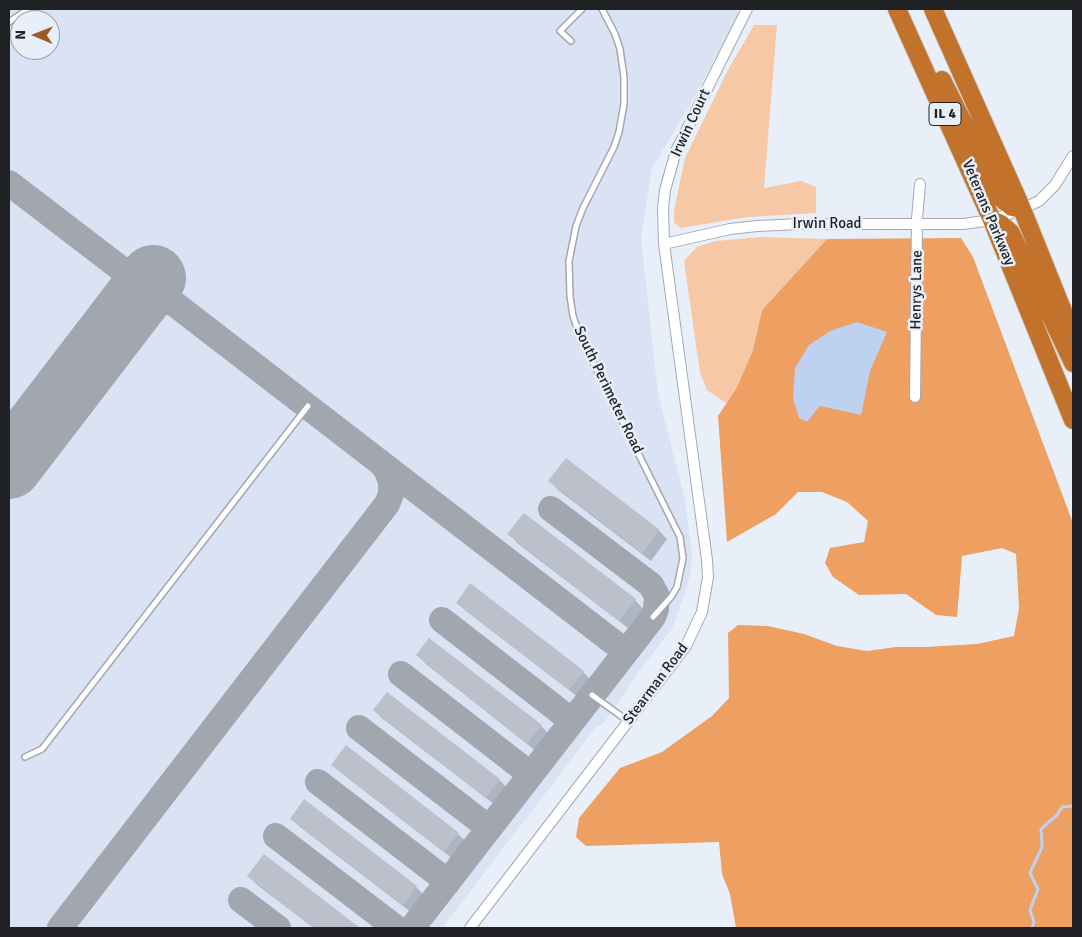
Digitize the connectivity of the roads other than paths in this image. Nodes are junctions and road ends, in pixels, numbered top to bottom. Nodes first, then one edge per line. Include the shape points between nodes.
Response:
1 (28, 9) edge
2 (582, 9) edge
3 (602, 9) edge
4 (747, 9) edge
5 (897, 9) edge
6 (903, 9) edge
7 (933, 9) edge
8 (941, 9) edge
9 (9, 22) edge
10 (944, 33) junction
11 (571, 41) dead end
12 (1073, 156) edge
13 (920, 184) dead end
14 (1022, 210) junction
15 (992, 220) junction
16 (918, 225) junction
17 (664, 244) junction
18 (1073, 336) edge
19 (1073, 363) edge
20 (916, 396) dead end
21 (308, 406) dead end
22 (1073, 420) edge
23 (653, 617) dead end
24 (592, 695) dead end
25 (628, 721) junction
26 (25, 757) dead end
27 (470, 928) edge

1 - 9 lane
2 - 11 lane via 560,31
3 - 23 lane, South Perimeter Road via 620,49 624,104 614,147 576,226 569,261 570,296 581,339 680,537 683,558 677,587
4 - 17 street, Irwin Court via 676,151 665,190
5 - 15 highway, Veterans Parkway / IL 4
6 - 14 highway via 909,15 1002,199
7 - 10 highway, IL 4
8 - 10 highway
10 - 14 highway, IL 4
12 - 14 street, Irwin Road via 1048,193
13 - 16 street, Henrys Lane
14 - 15 street, Irwin Road
14 - 18 highway, IL 4
15 - 16 street, Irwin Road
15 - 19 highway via 1011,233
15 - 22 highway, Veterans Parkway / IL 4
16 - 17 street, Irwin Road via 751,227
16 - 20 street, Henrys Lane
17 - 25 street, Stearman Road via 708,578 702,612 686,646
21 - 26 lane via 42,749
24 - 25 lane
25 - 27 street, Stearman Road

